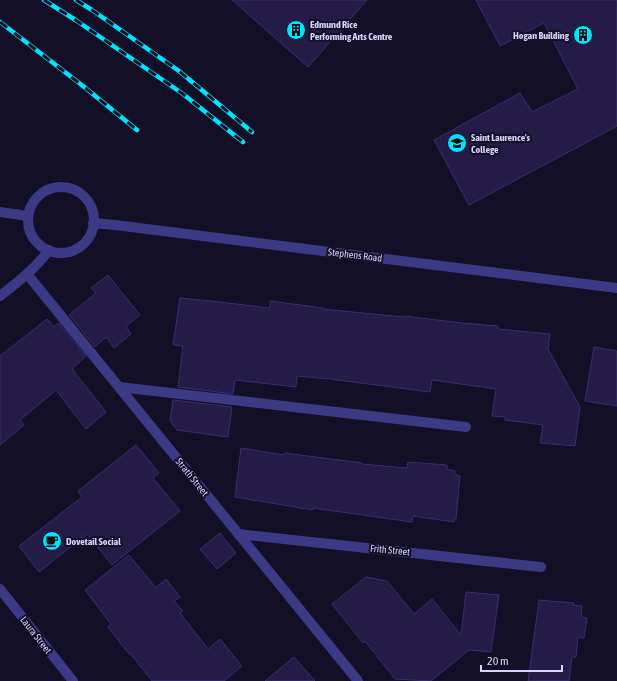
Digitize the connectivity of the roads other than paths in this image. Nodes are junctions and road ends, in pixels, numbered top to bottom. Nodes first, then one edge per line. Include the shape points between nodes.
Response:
1 (0, 212) edge
2 (28, 216) junction
3 (94, 223) junction
4 (50, 250) junction
5 (27, 274) junction
6 (617, 288) edge
7 (0, 296) edge
8 (119, 387) junction
9 (466, 427) dead end
10 (238, 534) junction
11 (541, 566) dead end
12 (0, 589) edge
13 (73, 681) edge
14 (358, 681) edge

1 - 2 street
2 - 3 street via 31,205 38,196 58,187 69,188 79,192 87,200 93,211
2 - 4 street via 33,237 40,245
3 - 4 street via 90,235 83,244 72,250
3 - 6 street, Stephens Road
4 - 5 street
5 - 7 street
5 - 8 street, Strath Street
8 - 9 street
8 - 10 street, Strath Street
10 - 11 street, Frith Street
10 - 14 street, Strath Street
12 - 13 street, Laura Street

